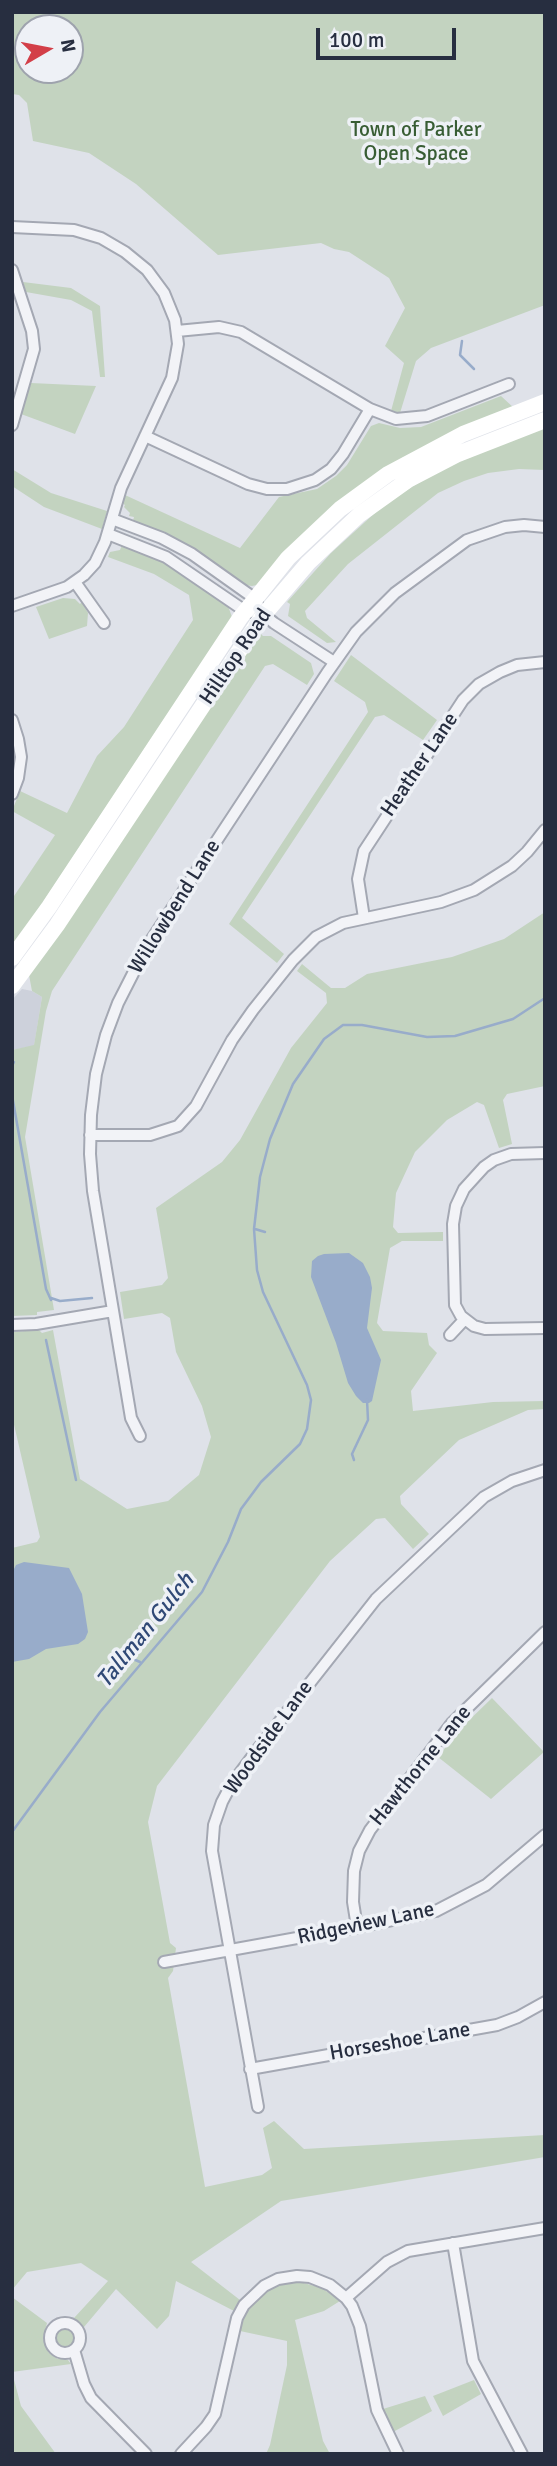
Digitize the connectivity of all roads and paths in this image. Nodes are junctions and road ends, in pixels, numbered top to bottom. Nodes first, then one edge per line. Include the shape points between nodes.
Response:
1 (12, 227) edge
2 (12, 270) edge
3 (18, 306) edge
4 (177, 331) junction
5 (509, 384) dead end
6 (545, 402) edge
7 (370, 409) junction
8 (545, 420) edge
9 (12, 425) edge
10 (145, 436) junction
11 (112, 519) junction
12 (545, 527) edge
13 (108, 534) junction
14 (75, 582) junction
15 (249, 605) junction
16 (12, 606) edge
17 (263, 614) junction
18 (104, 623) dead end
19 (334, 662) junction
20 (545, 662) edge
21 (12, 720) edge
22 (12, 794) edge
23 (545, 830) edge
24 (364, 918) junction
25 (12, 958) edge
26 (12, 986) edge
27 (90, 1135) junction
28 (545, 1153) edge
29 (113, 1311) junction
30 (464, 1320) junction
31 (12, 1325) edge
32 (545, 1328) edge
33 (450, 1335) dead end
34 (140, 1436) dead end
35 (545, 1470) edge
36 (545, 1632) edge
37 (545, 1835) edge
38 (357, 1927) junction
39 (229, 1950) junction
40 (164, 1962) dead end
41 (545, 2002) edge
42 (250, 2069) junction
43 (258, 2107) dead end
44 (545, 2228) edge
45 (453, 2243) junction
46 (346, 2298) junction
47 (74, 2350) dead end
48 (146, 2454) edge
49 (181, 2454) edge
50 (398, 2454) edge
51 (522, 2454) edge

1 - 4 street via 74,230 121,249 164,293
2 - 3 street
3 - 9 street via 33,334 34,349
4 - 7 street via 219,327 241,332
4 - 10 street via 175,369
5 - 7 street via 419,418 396,419
6 - 15 main road, Hilltop Road via 449,440 373,483 311,535
7 - 10 street via 331,469 309,483 284,489 248,484
8 - 17 main road, Hilltop Road via 458,454 397,488 318,552
10 - 11 street
11 - 13 street
11 - 15 street via 180,547
12 - 19 street, Willowbend Lane via 505,527 463,542 388,599
13 - 14 street via 95,563
13 - 15 street via 166,557
14 - 16 street
14 - 18 street
15 - 17 street
15 - 25 main road, Hilltop Road
17 - 19 street
17 - 26 main road, Hilltop Road via 52,933
19 - 27 street, Willowbend Lane via 131,974 99,1062
20 - 24 street, Heather Lane via 500,672 463,700 364,851 358,879
21 - 22 street via 20,757
23 - 24 street via 512,866 474,890
24 - 27 street via 331,928 298,953 242,1025 196,1106 178,1126 150,1135
27 - 29 street, Willowbend Lane
28 - 30 street via 518,1153 494,1160 472,1177 459,1197 453,1224 454,1284 455,1304
29 - 31 street
29 - 34 street, Willowbend Lane via 131,1418
30 - 32 street via 485,1329
30 - 33 street
35 - 39 street, Woodside Lane via 484,1497 376,1598 231,1785 217,1815 212,1844
36 - 38 street, Hawthorne Lane via 452,1723 370,1830 359,1851 353,1879
37 - 38 street, Ridgeview Lane via 462,1900 423,1914
38 - 39 street, Ridgeview Lane
39 - 40 street, Ridgeview Lane
39 - 42 street, Woodside Lane
41 - 42 street, Horseshoe Lane via 497,2025
42 - 43 street, Woodside Lane
44 - 45 street
45 - 46 street via 400,2255
45 - 51 street via 473,2361
46 - 49 street via 324,2282 304,2276 278,2279 256,2291 237,2318 215,2414
46 - 50 street via 360,2326 377,2410
47 - 48 street via 91,2398

